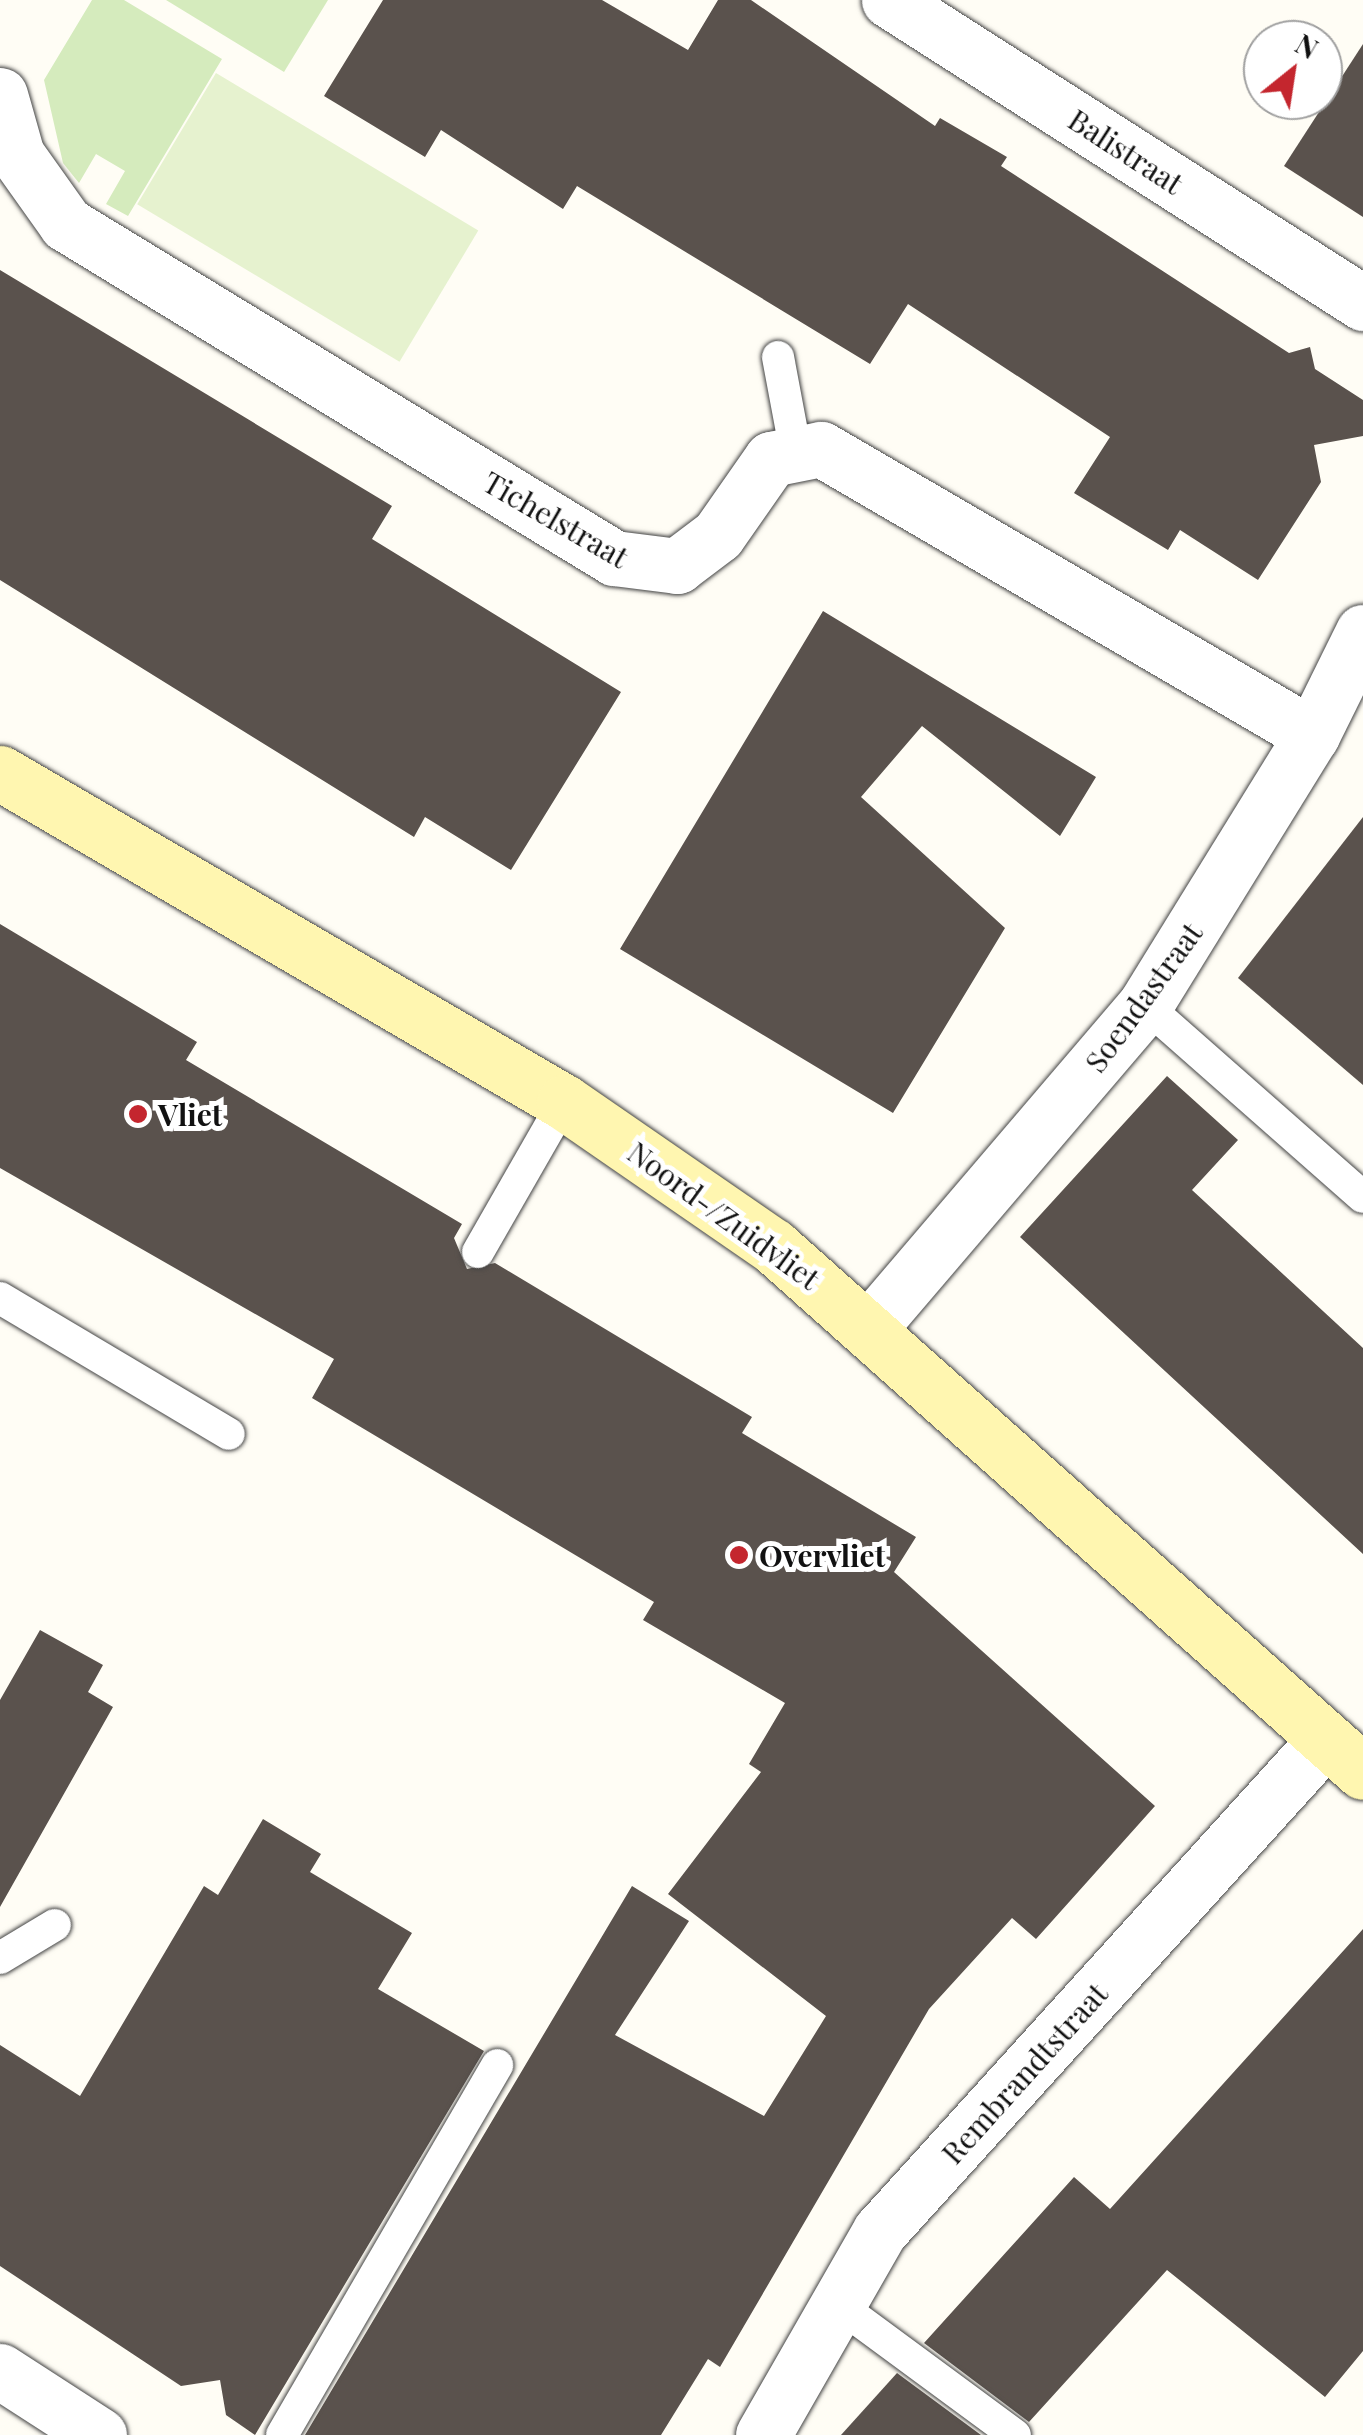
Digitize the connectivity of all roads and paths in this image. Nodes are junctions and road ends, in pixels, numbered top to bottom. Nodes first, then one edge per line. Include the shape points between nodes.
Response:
1 (918, 8) edge
2 (0, 94) edge
3 (1363, 302) edge
4 (778, 357) dead end
5 (795, 448) junction
6 (1363, 632) edge
7 (1312, 735) junction
8 (0, 773) edge
9 (1144, 1005) junction
10 (564, 1102) junction
11 (1363, 1197) edge
12 (478, 1252) dead end
13 (0, 1298) edge
14 (871, 1326) junction
15 (229, 1434) dead end
16 (1344, 1756) edge
17 (55, 1926) dead end
18 (0, 1958) edge
19 (497, 2065) dead end
20 (838, 2304) junction
21 (0, 2370) edge
22 (100, 2435) edge
23 (282, 2435) edge
24 (763, 2435) edge
25 (1014, 2435) edge

1 - 3 street, Balistraat
2 - 5 street, Tichelstraat via 17,155 66,224 614,558 677,566 699,554 753,476
4 - 5 lane
5 - 7 street via 848,460
6 - 7 street, Soendastraat
7 - 9 street, Soendastraat
8 - 10 main road, Noord-/Zuidvliet
9 - 11 lane
9 - 14 street, Soendastraat
10 - 12 lane
10 - 14 main road, Noord-/Zuidvliet
13 - 15 lane
14 - 16 main road, Noord-/Zuidvliet
16 - 20 street, Rembrandtstraat via 880,2231
17 - 18 lane
19 - 23 lane
20 - 24 street, Rembrandtstraat
20 - 25 lane
21 - 22 street

